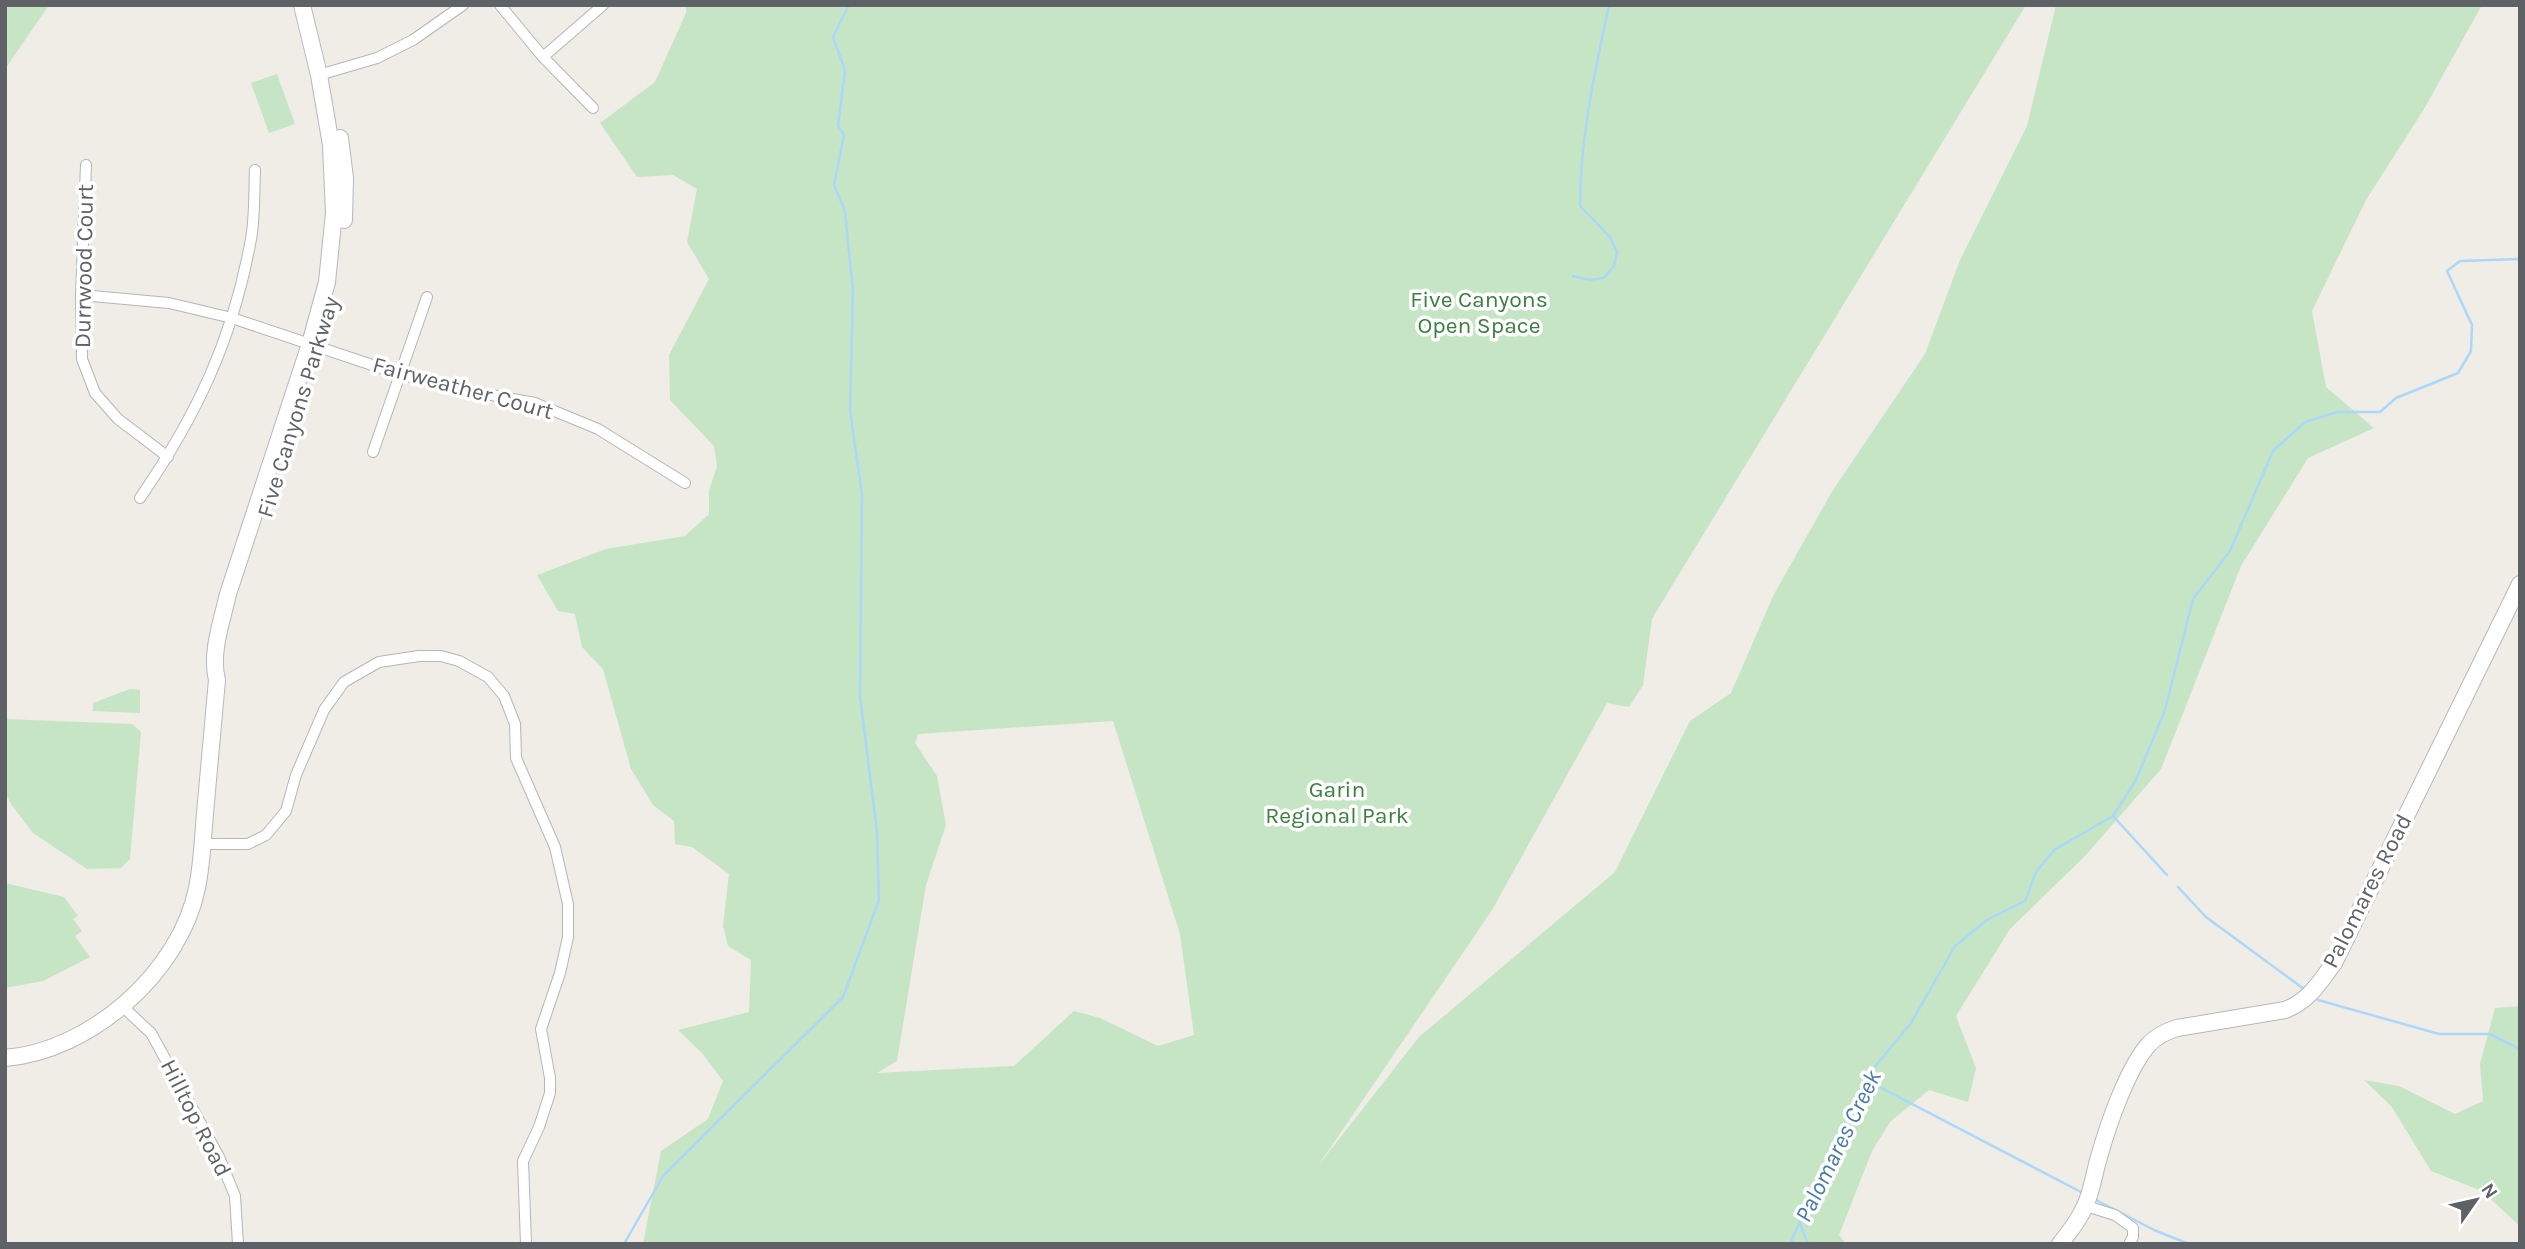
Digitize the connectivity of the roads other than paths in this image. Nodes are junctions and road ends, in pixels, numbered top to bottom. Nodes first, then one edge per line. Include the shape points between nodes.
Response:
1 (302, 5) edge
2 (309, 5) edge
3 (463, 5) edge
4 (500, 5) edge
5 (603, 5) edge
6 (543, 57) junction
7 (323, 74) junction
8 (593, 108) dead end
9 (86, 165) dead end
10 (255, 170) dead end
11 (81, 295) junction
12 (427, 297) dead end
13 (232, 318) junction
14 (315, 345) junction
15 (398, 374) junction
16 (373, 452) dead end
17 (168, 457) junction
18 (685, 483) dead end
19 (140, 498) dead end
20 (2520, 584) edge
21 (202, 844) junction
22 (123, 1007) junction
23 (5, 1058) edge
24 (2086, 1206) junction
25 (238, 1244) edge
26 (527, 1244) edge
27 (2060, 1244) edge
28 (2129, 1244) edge

1 - 7 main road, Five Canyons Parkway
2 - 7 main road, Five Canyons Parkway
3 - 7 street via 389,52
4 - 6 street
5 - 6 street
6 - 8 street
7 - 14 main road, Five Canyons Parkway via 340,136 345,178 335,286
9 - 11 street, Durrwood Court
10 - 13 street via 252,237
11 - 13 street, Fairweather Court via 169,303
11 - 17 street, Durrwood Court via 82,359 96,393 118,419
12 - 15 street
13 - 14 street, Fairweather Court
13 - 17 street via 196,409
14 - 15 street, Fairweather Court
14 - 21 main road, Five Canyons Parkway via 217,680
15 - 16 street
15 - 18 street, Fairweather Court via 535,403 598,429
17 - 19 street
20 - 24 main road, Palomares Road via 2334,963 2308,999 2296,1006 2177,1028 2150,1043 2123,1089
21 - 22 main road, Five Canyons Parkway via 197,889 182,929 167,956
21 - 26 street via 247,844 266,835 286,811 324,710 344,682 379,662 419,656 450,659 475,668 504,696 515,724 516,758 555,847 568,904 568,937 541,1029 550,1093 523,1161
22 - 23 main road, Five Canyons Parkway via 91,1030 51,1048
22 - 25 street, Hilltop Road via 151,1033 219,1157 235,1196
24 - 27 main road, Palomares Road
24 - 28 street via 2115,1215 2133,1228

